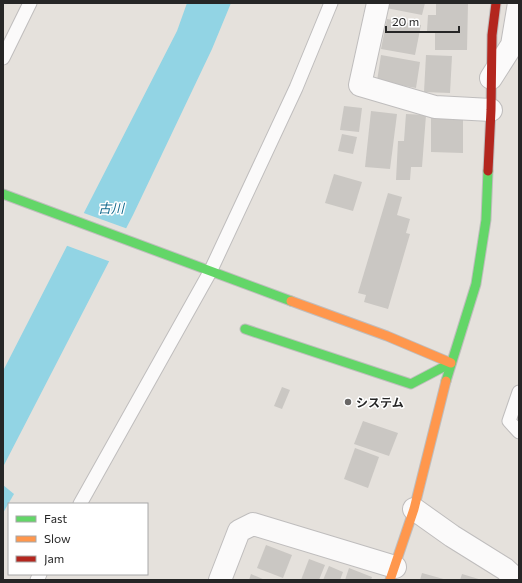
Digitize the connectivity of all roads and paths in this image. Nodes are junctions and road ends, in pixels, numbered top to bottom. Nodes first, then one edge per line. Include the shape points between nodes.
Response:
1 (30, 3) edge
2 (331, 3) edge
3 (378, 3) edge
4 (496, 3) edge
5 (519, 3) edge
6 (3, 58) edge
7 (491, 78) junction
8 (491, 110) junction
9 (3, 194) edge
10 (205, 270) junction
11 (246, 329) dead end
12 (451, 363) junction
13 (519, 392) edge
14 (519, 432) edge
15 (81, 503) edge
16 (414, 509) junction
17 (392, 574) edge
18 (220, 580) edge
19 (517, 580) edge

1 - 6 lane
2 - 10 lane via 296,88
3 - 8 street via 360,85 435,106
4 - 7 street
5 - 7 street via 512,45
7 - 8 street
8 - 12 street via 486,220 476,284
9 - 10 street
10 - 12 street via 388,336
10 - 15 lane
11 - 12 street via 411,384
12 - 16 street
13 - 14 lane via 509,421
16 - 17 street
16 - 19 street via 505,569
17 - 18 street via 253,524 239,531

